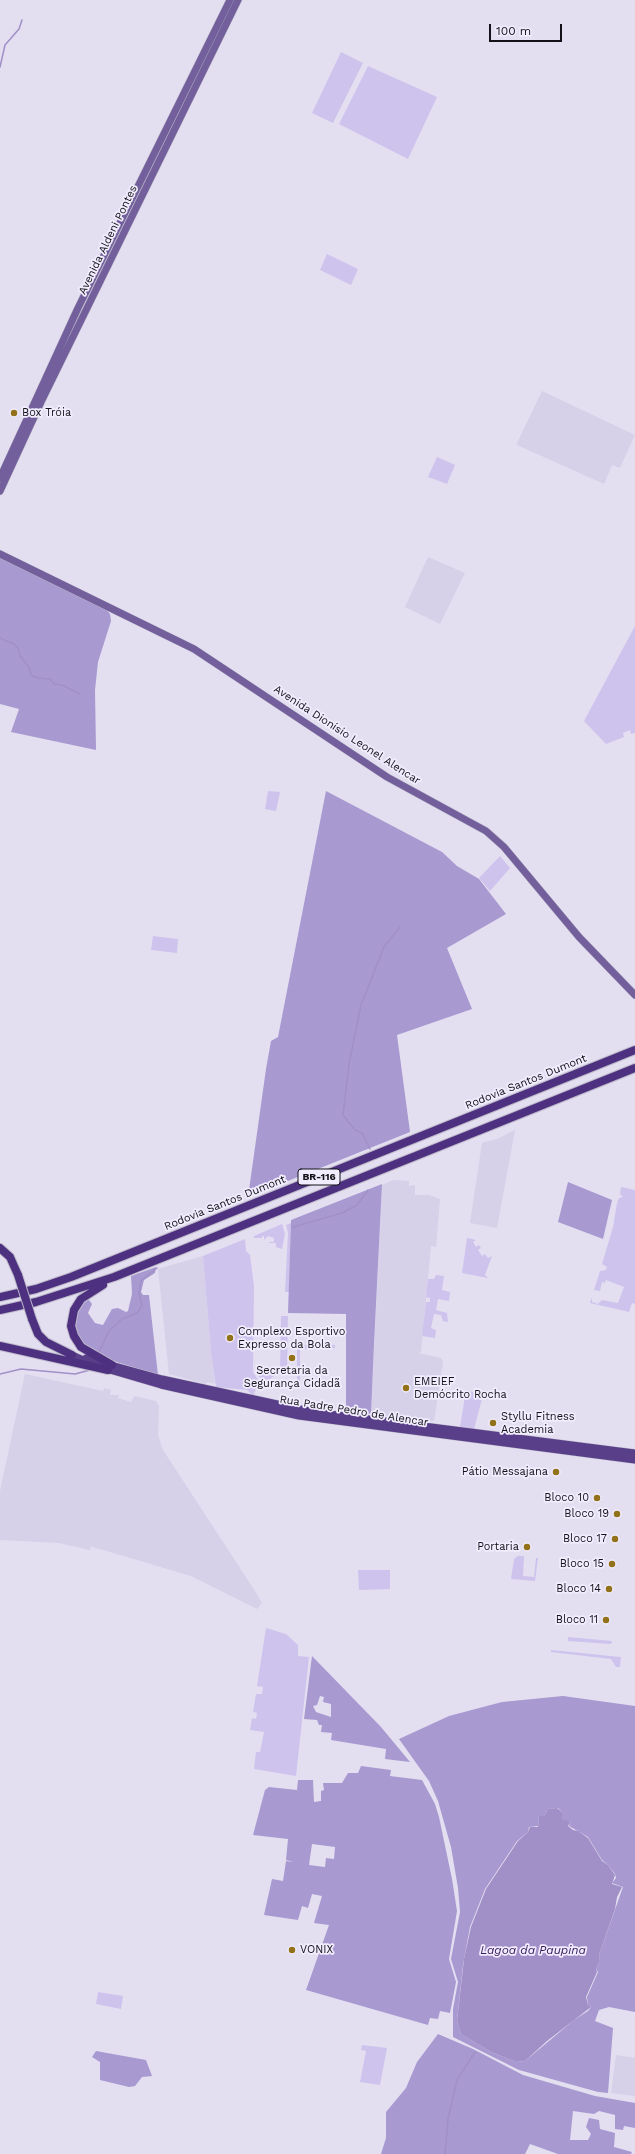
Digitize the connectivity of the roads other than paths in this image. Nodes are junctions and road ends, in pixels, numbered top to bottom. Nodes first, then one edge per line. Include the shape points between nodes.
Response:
1 (230, 0) edge
2 (238, 0) edge
3 (0, 478) edge
4 (0, 491) edge
5 (0, 554) edge
6 (635, 995) edge
7 (635, 1050) edge
8 (635, 1068) edge
9 (0, 1248) edge
10 (114, 1277) junction
11 (0, 1297) edge
12 (0, 1310) edge
13 (0, 1346) edge
14 (72, 1355) joint
15 (110, 1368) junction
16 (585, 1450) junction
17 (635, 1453) edge
18 (635, 1460) edge

1 - 3 main road, Avenida Aldeni Pontes via 78,308
2 - 4 main road, Avenida Aldeni Pontes
5 - 6 main road, Avenida Dionísio Leonel Alencar via 194,649 387,777 486,831 504,848 579,937
7 - 11 highway, Rodovia Santos Dumont / BR-116 via 71,1276
8 - 10 highway, BR-116
9 - 14 highway, bridge via 10,1257 18,1275 38,1334 46,1342
10 - 12 highway, BR-116 via 36,1302
10 - 15 highway via 81,1299 74,1310 71,1326 81,1347
13 - 15 highway
14 - 15 main road, Rua Padre Pedro de Alencar
15 - 16 main road, Rua Padre Pedro de Alencar via 264,1405 339,1419
16 - 17 main road, Rua Padre Pedro de Alencar
16 - 18 main road, Rua Padre Pedro de Alencar

